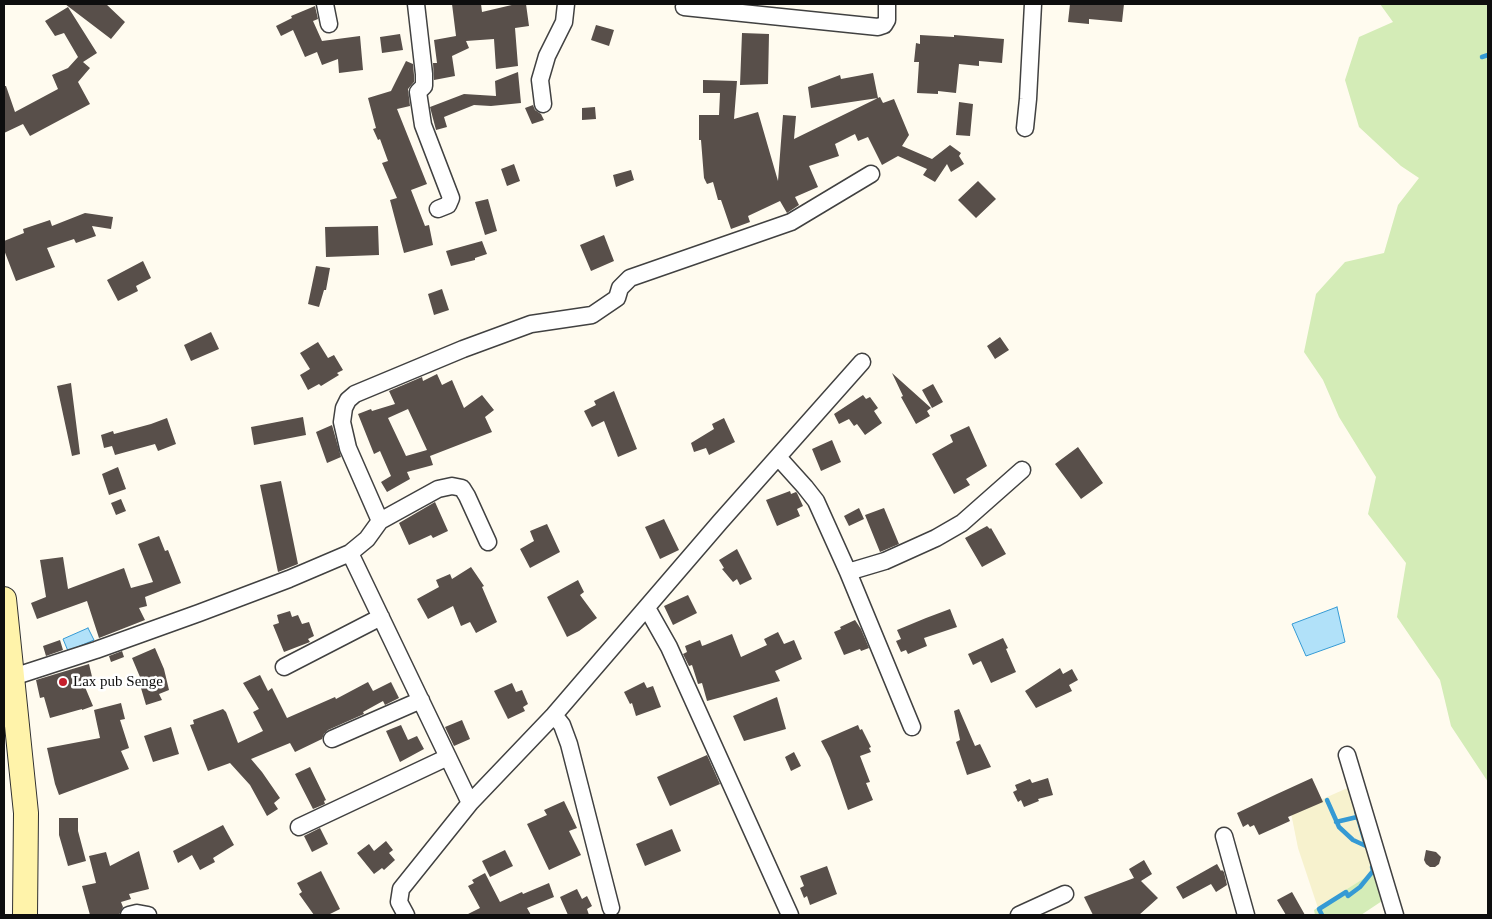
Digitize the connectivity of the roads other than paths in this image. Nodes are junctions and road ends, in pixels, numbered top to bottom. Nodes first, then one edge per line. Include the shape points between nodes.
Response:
1 (325, 4) edge
2 (416, 4) edge
3 (566, 4) edge
4 (887, 4) edge
5 (1033, 4) edge
6 (684, 6) dead end
7 (329, 24) dead end
8 (543, 104) dead end
9 (1025, 128) dead end
10 (871, 174) dead end
11 (438, 209) dead end
12 (862, 362) dead end
13 (778, 457) junction
14 (1022, 470) dead end
15 (380, 520) junction
16 (488, 542) dead end
17 (350, 553) junction
18 (848, 572) junction
19 (4, 599) edge
20 (647, 608) junction
21 (381, 617) junction
22 (284, 667) dead end
23 (13, 677) junction
24 (421, 700) junction
25 (554, 715) junction
26 (10, 720) edge
27 (912, 727) dead end
28 (332, 739) dead end
29 (1347, 755) dead end
30 (448, 757) junction
31 (470, 803) junction
32 (299, 827) dead end
33 (1224, 836) dead end
34 (1065, 894) dead end
35 (611, 908) dead end
36 (25, 915) edge
37 (129, 915) edge
38 (148, 915) edge
39 (406, 915) edge
40 (790, 915) edge
41 (1019, 915) edge
42 (1246, 915) edge
43 (1395, 915) edge

1 - 7 street
2 - 11 street via 424,74 424,86 418,92 423,125 451,198 448,205
3 - 8 street via 564,22 547,56 540,80
4 - 6 street via 887,20 878,27
5 - 9 street
10 - 15 street via 791,222 630,278 620,288 618,298 592,315 531,324 355,394 344,408 342,422 348,448
12 - 13 street
13 - 18 street via 816,501
13 - 20 street
14 - 18 street via 962,523 884,561
15 - 16 street via 438,489 462,488
15 - 17 street via 367,539
17 - 21 street
17 - 23 street via 290,580
18 - 27 street
19 - 23 street
20 - 25 street
20 - 40 street via 669,647
21 - 22 street
21 - 24 street
23 - 26 street
24 - 28 street
24 - 30 street
25 - 31 street
25 - 35 street via 562,725 568,744
26 - 36 street via 22,765 26,813
29 - 43 street
30 - 31 street
30 - 32 street
31 - 39 street via 401,889 399,902
33 - 42 street
34 - 41 street
37 - 38 street

